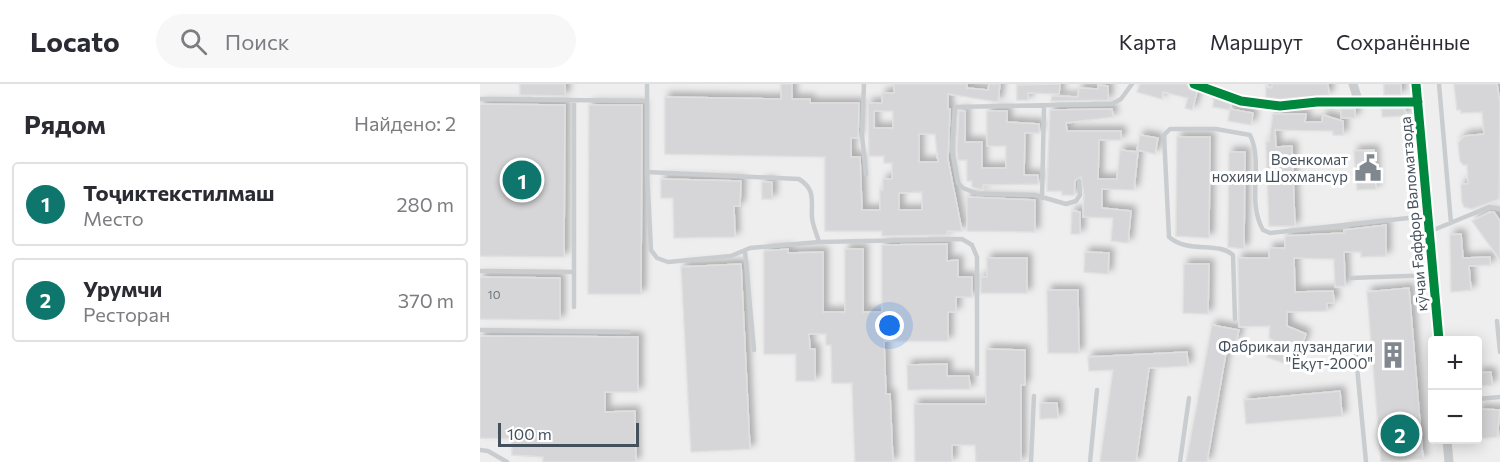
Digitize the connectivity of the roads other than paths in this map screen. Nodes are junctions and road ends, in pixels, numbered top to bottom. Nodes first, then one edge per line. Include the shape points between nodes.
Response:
1 (647, 84) edge
2 (864, 84) edge
3 (1132, 84) edge
4 (1194, 84) edge
5 (1353, 84) edge
6 (1416, 84) edge
7 (1439, 84) edge
8 (480, 99) edge
9 (647, 101) junction
10 (574, 102) junction
11 (1418, 102) junction
12 (1359, 103) junction
13 (1044, 107) junction
14 (647, 172) junction
15 (866, 174) dead end
16 (1079, 181) dead end
17 (1042, 198) junction
18 (1499, 208) edge
19 (1430, 216) junction
20 (1451, 223) junction
21 (1431, 231) junction
22 (819, 243) junction
23 (745, 251) junction
24 (480, 271) edge
25 (572, 272) junction
26 (1434, 275) junction
27 (1351, 278) dead end
28 (574, 307) dead end
29 (1235, 319) dead end
30 (1497, 321) dead end
31 (480, 330) edge
32 (629, 332) dead end
33 (1439, 336) edge
34 (1355, 346) dead end
35 (754, 350) dead end
36 (1500, 352) edge
37 (977, 374) dead end
38 (1097, 390) dead end
39 (1034, 396) dead end
40 (1500, 397) edge
41 (1189, 398) dead end
42 (1482, 399) edge
43 (1447, 444) edge
44 (480, 450) edge
45 (507, 462) edge
46 (1031, 462) edge
47 (1090, 462) edge
48 (1180, 462) edge
49 (1366, 462) edge
50 (1449, 462) edge

1 - 9 lane
2 - 15 lane via 862,135
3 - 13 lane via 1112,104
4 - 12 street via 1241,101 1280,106
5 - 12 street
6 - 11 street, кӯчаи Ғаффор Валоматзода
7 - 20 lane
8 - 10 lane
9 - 10 lane
9 - 14 lane
10 - 25 lane
11 - 12 street
11 - 19 street, кӯчаи Ғаффор Валоматзода
13 - 17 lane
13 - 17 lane via 959,106 954,110 951,137 958,183 963,188 978,194 1027,194
14 - 22 lane via 799,178 813,196 812,219
14 - 23 lane via 651,250 657,258 668,261 731,256
16 - 17 lane via 1080,195 1076,201 1066,204
18 - 20 lane via 1489,207
19 - 21 street, кӯчаи Ғаффор Валоматзода
19 - 29 lane via 1270,233 1263,230 1255,212 1255,151 1250,135 1216,129 1170,129 1164,135 1169,237 1177,243 1223,249 1233,255
20 - 21 lane
21 - 26 street, кӯчаи Ғаффор Валоматзода
22 - 23 lane
22 - 37 lane via 962,239 972,246 977,257
23 - 35 lane
24 - 25 lane
25 - 28 lane
26 - 27 lane
26 - 33 street, кӯчаи Ғаффор Валоматзода
30 - 36 lane
31 - 32 lane
34 - 49 lane
38 - 47 lane
39 - 46 lane
40 - 42 lane
41 - 48 lane
43 - 50 street
44 - 45 lane

